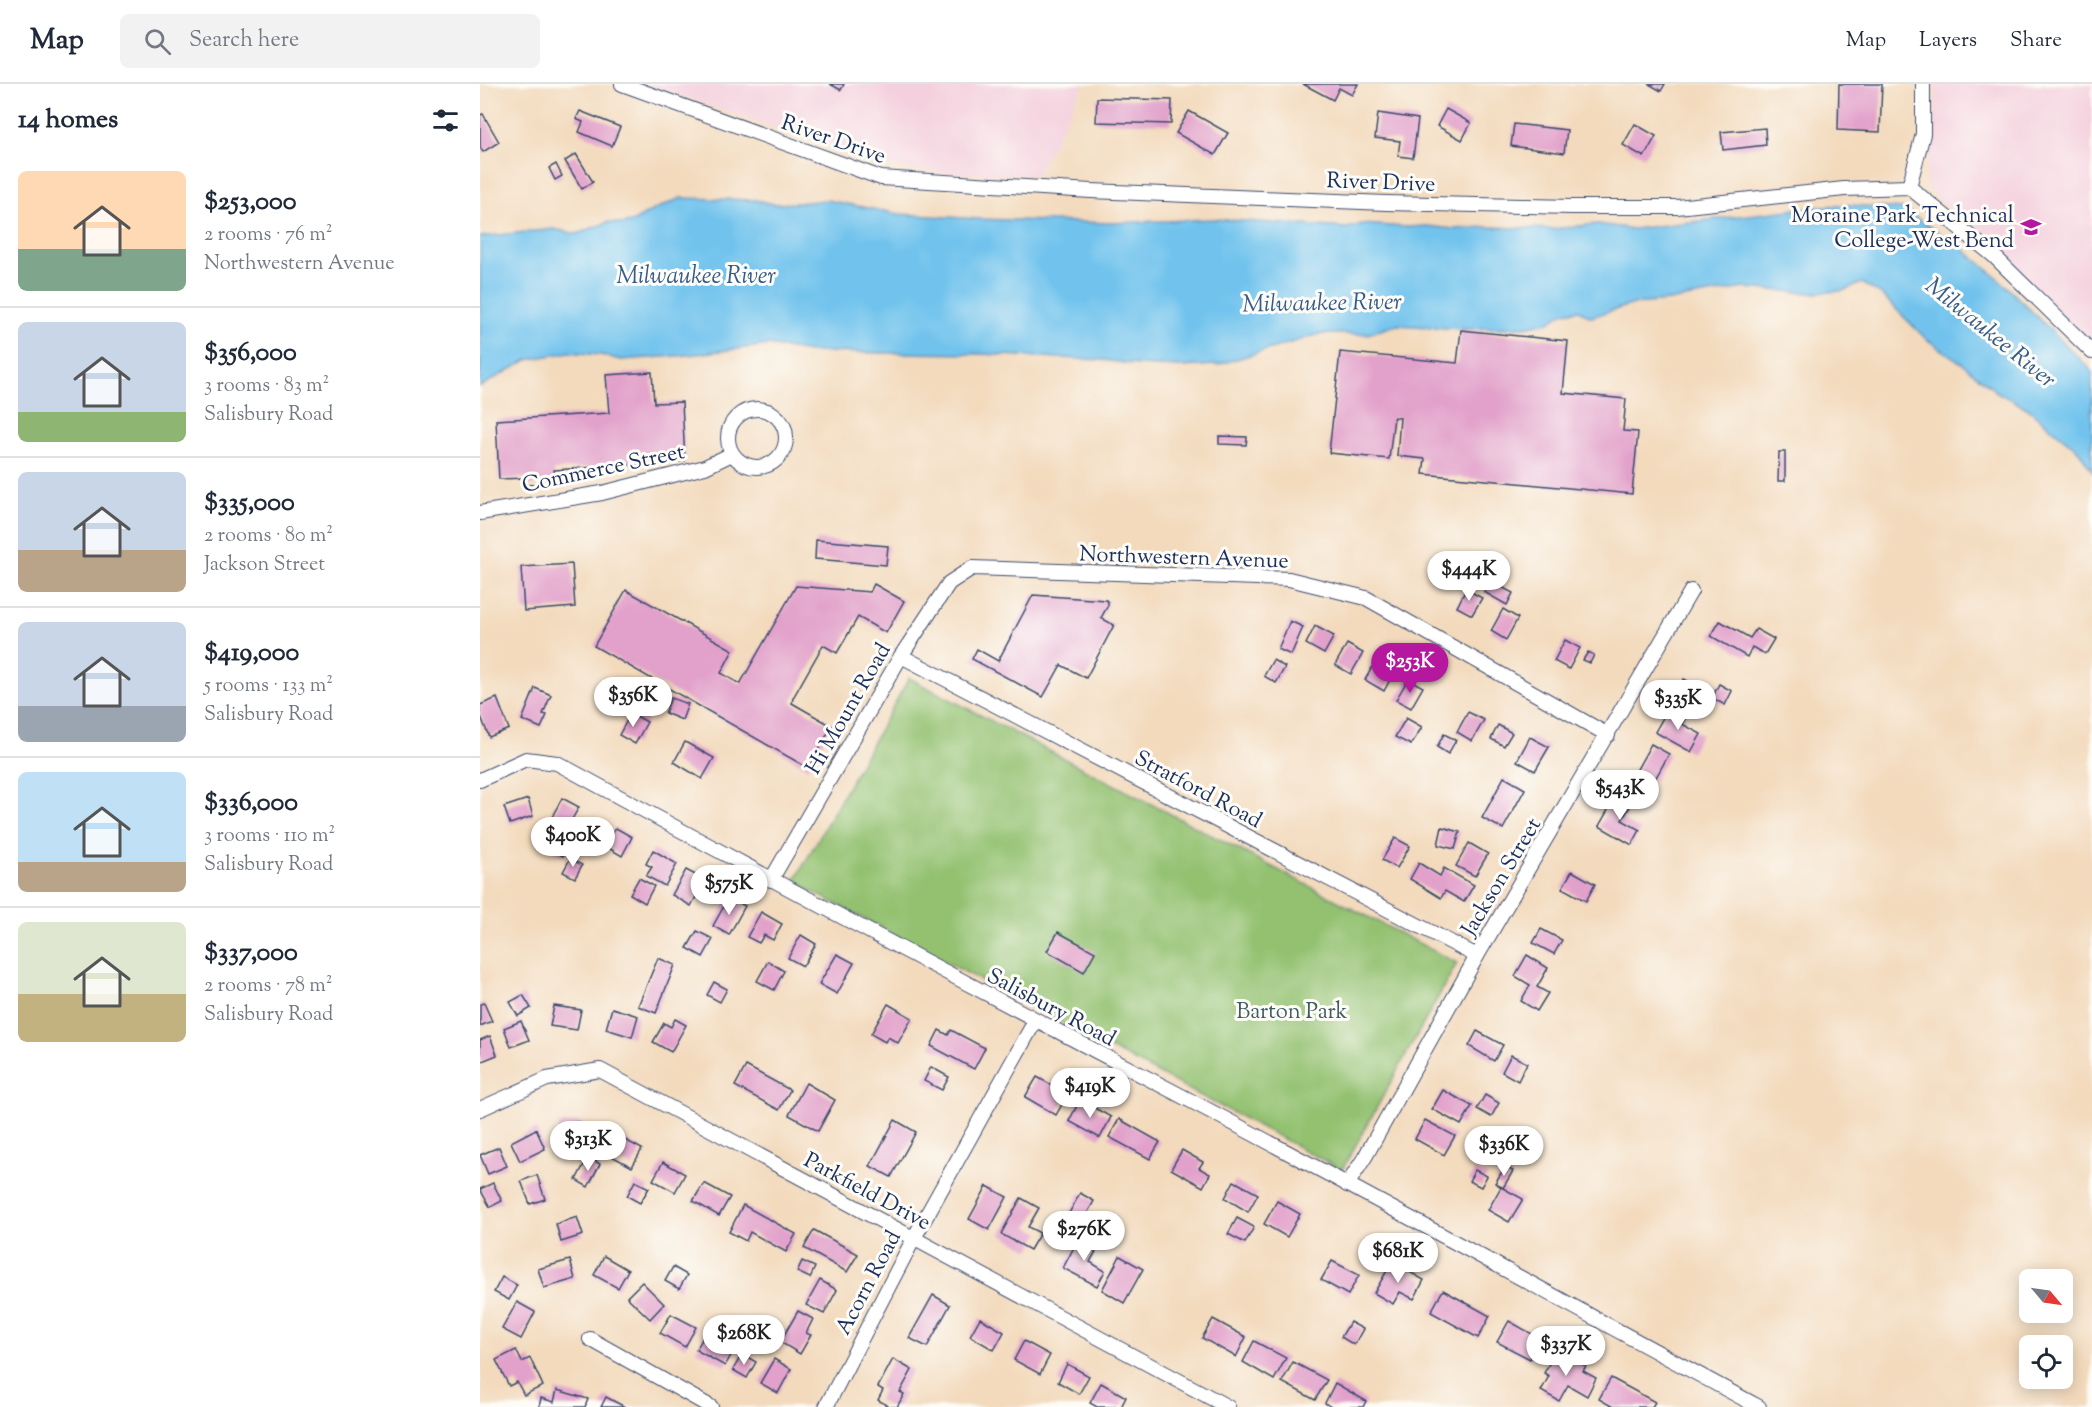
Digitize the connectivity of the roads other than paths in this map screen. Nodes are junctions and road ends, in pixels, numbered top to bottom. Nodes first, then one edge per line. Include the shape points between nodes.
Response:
1 (622, 84) edge
2 (1923, 84) edge
3 (1909, 188) junction
4 (2092, 352) edge
5 (732, 454) junction
6 (480, 513) edge
7 (972, 568) joint
8 (1691, 591) dead end
9 (901, 656) junction
10 (1608, 735) junction
11 (480, 780) edge
12 (771, 880) junction
13 (1477, 956) junction
14 (1035, 1021) junction
15 (480, 1109) edge
16 (1347, 1185) junction
17 (914, 1238) junction
18 (590, 1339) dead end
19 (711, 1407) edge
20 (826, 1407) edge
21 (1227, 1407) edge
22 (1759, 1407) edge

1 - 3 street, River Drive via 881,178 1090,191 1572,207 1677,207 1845,189
2 - 3 street via 1923,134
3 - 4 street via 1993,255
5 - 5 street via 748,466 768,465 777,459 786,442 781,422 767,411 741,413 728,436
5 - 6 street, Commerce Street via 705,467 602,493
7 - 9 street, Hi Mount Road via 949,583
7 - 10 street, Northwestern Avenue via 1289,579 1366,598
8 - 10 street, Jackson Street
9 - 12 street, Hi Mount Road
9 - 13 street, Stratford Road
10 - 13 street, Jackson Street
11 - 12 street, Salisbury Road via 526,759 557,763
12 - 14 street, Salisbury Road
13 - 16 street, Jackson Street
14 - 16 street, Salisbury Road
14 - 17 street, Acorn Road
15 - 17 street, Parkfield Drive via 547,1079 600,1070
16 - 22 street, Salisbury Road
17 - 20 street, Acorn Road
17 - 21 street, Parkfield Drive
18 - 19 street

